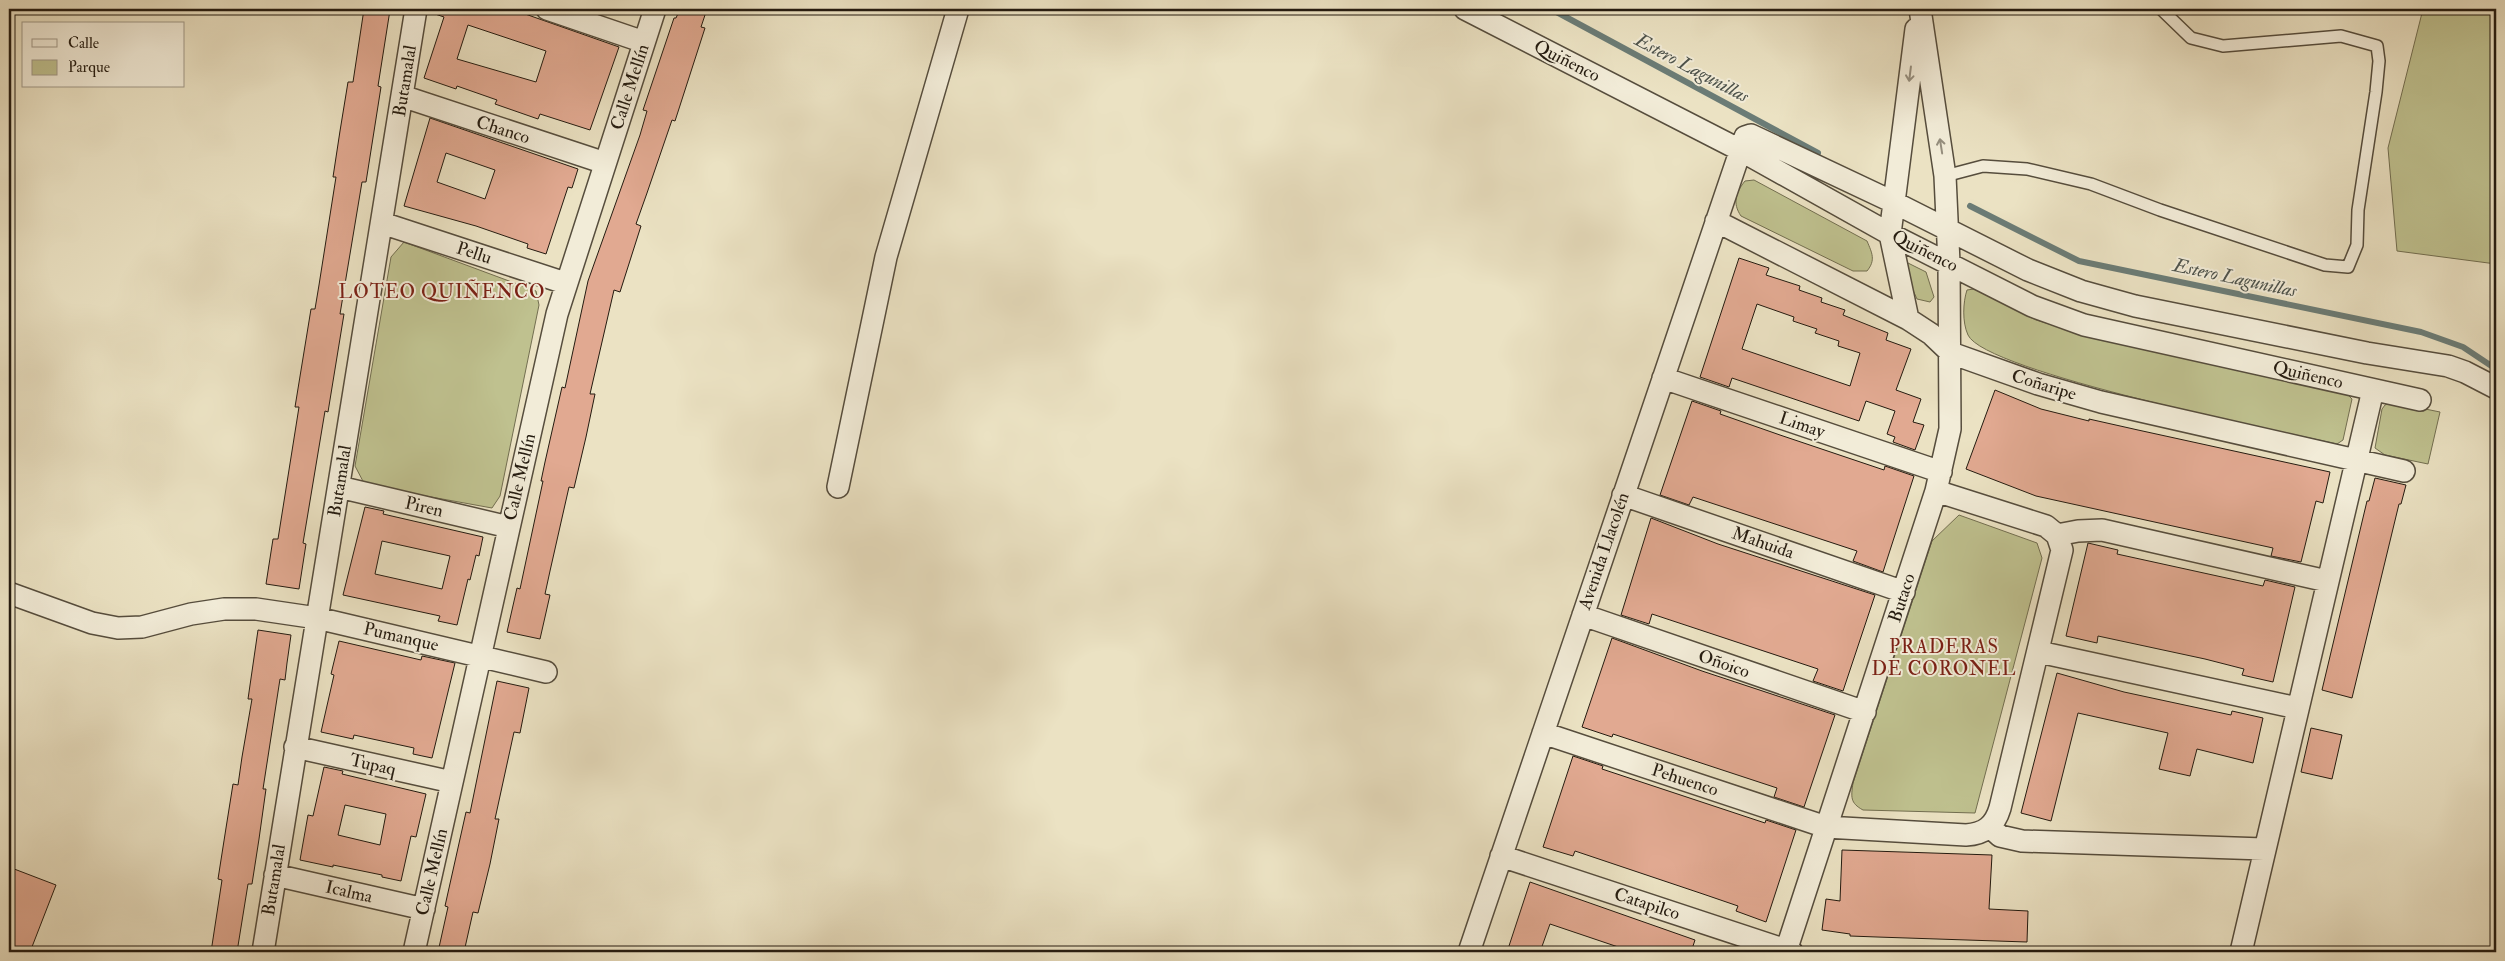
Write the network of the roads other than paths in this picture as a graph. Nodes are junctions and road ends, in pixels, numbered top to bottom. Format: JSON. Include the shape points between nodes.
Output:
{"nodes":[{"id":1,"x":416,"y":9,"type":"edge"},
{"id":2,"x":547,"y":9,"type":"edge"},
{"id":3,"x":655,"y":9,"type":"edge"},
{"id":4,"x":958,"y":9,"type":"edge"},
{"id":5,"x":1464,"y":9,"type":"edge"},
{"id":6,"x":1919,"y":9,"type":"edge"},
{"id":7,"x":2161,"y":9,"type":"edge"},
{"id":8,"x":644,"y":42,"type":"junction"},
{"id":9,"x":402,"y":96,"type":"junction"},
{"id":10,"x":1740,"y":150,"type":"junction"},
{"id":11,"x":605,"y":163,"type":"junction"},
{"id":12,"x":1945,"y":176,"type":"junction"},
{"id":13,"x":1893,"y":202,"type":"junction"},
{"id":14,"x":1716,"y":221,"type":"junction"},
{"id":15,"x":382,"y":223,"type":"junction"},
{"id":16,"x":1946,"y":229,"type":"junction"},
{"id":17,"x":1890,"y":234,"type":"junction"},
{"id":18,"x":1949,"y":263,"type":"junction"},
{"id":19,"x":565,"y":283,"type":"junction"},
{"id":20,"x":1908,"y":319,"type":"junction"},
{"id":21,"x":1951,"y":353,"type":"junction"},
{"id":22,"x":1663,"y":378,"type":"junction"},
{"id":23,"x":2496,"y":388,"type":"edge"},
{"id":24,"x":2373,"y":390,"type":"junction"},
{"id":25,"x":2420,"y":400,"type":"dead end"},
{"id":26,"x":2356,"y":460,"type":"junction"},
{"id":27,"x":2404,"y":471,"type":"dead end"},
{"id":28,"x":1938,"y":482,"type":"junction"},
{"id":29,"x":339,"y":487,"type":"junction"},
{"id":30,"x":838,"y":487,"type":"dead end"},
{"id":31,"x":1623,"y":495,"type":"junction"},
{"id":32,"x":509,"y":528,"type":"junction"},
{"id":33,"x":2057,"y":535,"type":"junction"},
{"id":34,"x":2327,"y":581,"type":"junction"},
{"id":35,"x":1904,"y":592,"type":"junction"},
{"id":36,"x":9,"y":593,"type":"edge"},
{"id":37,"x":1583,"y":615,"type":"junction"},
{"id":38,"x":317,"y":618,"type":"junction"},
{"id":39,"x":2039,"y":652,"type":"junction"},
{"id":40,"x":480,"y":656,"type":"junction"},
{"id":41,"x":546,"y":672,"type":"dead end"},
{"id":42,"x":2297,"y":708,"type":"junction"},
{"id":43,"x":1865,"y":712,"type":"junction"},
{"id":44,"x":1543,"y":733,"type":"junction"},
{"id":45,"x":295,"y":747,"type":"junction"},
{"id":46,"x":452,"y":782,"type":"junction"},
{"id":47,"x":1826,"y":827,"type":"junction"},
{"id":48,"x":1990,"y":827,"type":"junction"},
{"id":49,"x":2264,"y":849,"type":"junction"},
{"id":50,"x":1501,"y":856,"type":"junction"},
{"id":51,"x":275,"y":875,"type":"junction"},
{"id":52,"x":424,"y":909,"type":"junction"},
{"id":53,"x":263,"y":952,"type":"edge"},
{"id":54,"x":414,"y":952,"type":"edge"},
{"id":55,"x":1469,"y":952,"type":"edge"},
{"id":56,"x":1789,"y":952,"type":"edge"},
{"id":57,"x":2241,"y":952,"type":"edge"}],
"edges":[{"from":1,"to":9,"type":"street","name":"Butamalal"},
{"from":2,"to":8,"type":"street"},
{"from":3,"to":8,"type":"street","name":"Calle Mellín"},
{"from":4,"to":30,"type":"street","via":[[886,257]]},
{"from":5,"to":10,"type":"street","name":"Quiñenco"},
{"from":12,"to":6,"type":"street","name":"Butaco","one_way":true},
{"from":6,"to":13,"type":"street","one_way":true},
{"from":7,"to":12,"type":"lane","via":[[2191,38],[2222,46],[2341,36],[2377,46],[2376,92],[2358,210],[2356,245],[2348,267],[2325,265],[2091,184],[2027,170],[1983,166]]},
{"from":8,"to":11,"type":"street","name":"Calle Mellín"},
{"from":9,"to":11,"type":"street","name":"Chanco"},
{"from":9,"to":15,"type":"street","name":"Butamalal"},
{"from":10,"to":13,"type":"street","name":"Quiñenco","via":[[1745,137],[1751,135]]},
{"from":10,"to":14,"type":"street","name":"Avenida Llacolén"},
{"from":10,"to":17,"type":"street","name":"Quiñenco"},
{"from":11,"to":19,"type":"street","name":"Calle Mellín"},
{"from":12,"to":16,"type":"street","name":"Butaco"},
{"from":13,"to":16,"type":"street","name":"Quiñenco"},
{"from":13,"to":17,"type":"street"},
{"from":14,"to":20,"type":"street","name":"Coñaripe"},
{"from":14,"to":22,"type":"street","name":"Avenida Llacolén"},
{"from":15,"to":19,"type":"street","name":"Pellu"},
{"from":15,"to":29,"type":"street","name":"Butamalal"},
{"from":16,"to":18,"type":"street","name":"Butaco"},
{"from":16,"to":23,"type":"street","name":"Quiñenco","via":[[2028,270],[2081,291],[2134,306],[2366,353],[2448,366]]},
{"from":17,"to":18,"type":"street","name":"Quiñenco"},
{"from":17,"to":20,"type":"street"},
{"from":18,"to":21,"type":"street","name":"Butaco"},
{"from":18,"to":24,"type":"street","name":"Quiñenco","via":[[2032,306],[2084,325]]},
{"from":19,"to":32,"type":"street","name":"Calle Mellín"},
{"from":20,"to":21,"type":"street","name":"Coñaripe"},
{"from":21,"to":26,"type":"street","name":"Coñaripe","via":[[2030,382],[2093,400]]},
{"from":21,"to":28,"type":"street","name":"Butaco","via":[[1950,429]]},
{"from":22,"to":28,"type":"street","name":"Limay"},
{"from":22,"to":31,"type":"street","name":"Avenida Llacolén"},
{"from":24,"to":25,"type":"street","name":"Quiñenco"},
{"from":24,"to":26,"type":"street"},
{"from":26,"to":27,"type":"street","name":"Coñaripe"},
{"from":26,"to":34,"type":"street"},
{"from":28,"to":33,"type":"street","name":"Limay","via":[[2046,526]]},
{"from":28,"to":35,"type":"street","name":"Butaco"},
{"from":29,"to":32,"type":"street","name":"Piren"},
{"from":29,"to":38,"type":"street","name":"Butamalal"},
{"from":31,"to":35,"type":"street","name":"Mahuida"},
{"from":31,"to":37,"type":"street","name":"Avenida Llacolén"},
{"from":32,"to":40,"type":"street","name":"Calle Mellín"},
{"from":33,"to":34,"type":"street","via":[[2102,530]]},
{"from":33,"to":39,"type":"street","via":[[2061,542],[2061,559]]},
{"from":34,"to":42,"type":"street"},
{"from":35,"to":43,"type":"street","name":"Butaco"},
{"from":36,"to":38,"type":"street","name":"Pumanque","via":[[92,623],[118,628],[142,627],[208,610],[256,609]]},
{"from":37,"to":43,"type":"street","name":"Oñoico"},
{"from":37,"to":44,"type":"street","name":"Avenida Llacolén"},
{"from":38,"to":40,"type":"street","name":"Pumanque"},
{"from":38,"to":45,"type":"street","name":"Butamalal"},
{"from":39,"to":42,"type":"street"},
{"from":39,"to":48,"type":"street","via":[[2000,808]]},
{"from":40,"to":41,"type":"street","name":"Pumanque"},
{"from":40,"to":46,"type":"street","name":"Calle Mellín"},
{"from":42,"to":49,"type":"street"},
{"from":43,"to":47,"type":"street","name":"Butaco"},
{"from":44,"to":47,"type":"street","name":"Pehuenco"},
{"from":44,"to":50,"type":"street","name":"Avenida Llacolén"},
{"from":45,"to":46,"type":"street","name":"Tupaq"},
{"from":45,"to":51,"type":"street","name":"Butamalal"},
{"from":46,"to":52,"type":"street","name":"Calle Mellín"},
{"from":47,"to":48,"type":"street","name":"Pehuenco","via":[[1966,835]]},
{"from":47,"to":56,"type":"street","name":"Butaco"},
{"from":48,"to":49,"type":"street","via":[[2000,836],[2022,841]]},
{"from":49,"to":57,"type":"street"},
{"from":50,"to":55,"type":"street","name":"Avenida Llacolén"},
{"from":50,"to":56,"type":"street","name":"Catapilco"},
{"from":51,"to":52,"type":"street","name":"Icalma"},
{"from":51,"to":53,"type":"street","name":"Butamalal"},
{"from":52,"to":54,"type":"street","name":"Calle Mellín"}]}
